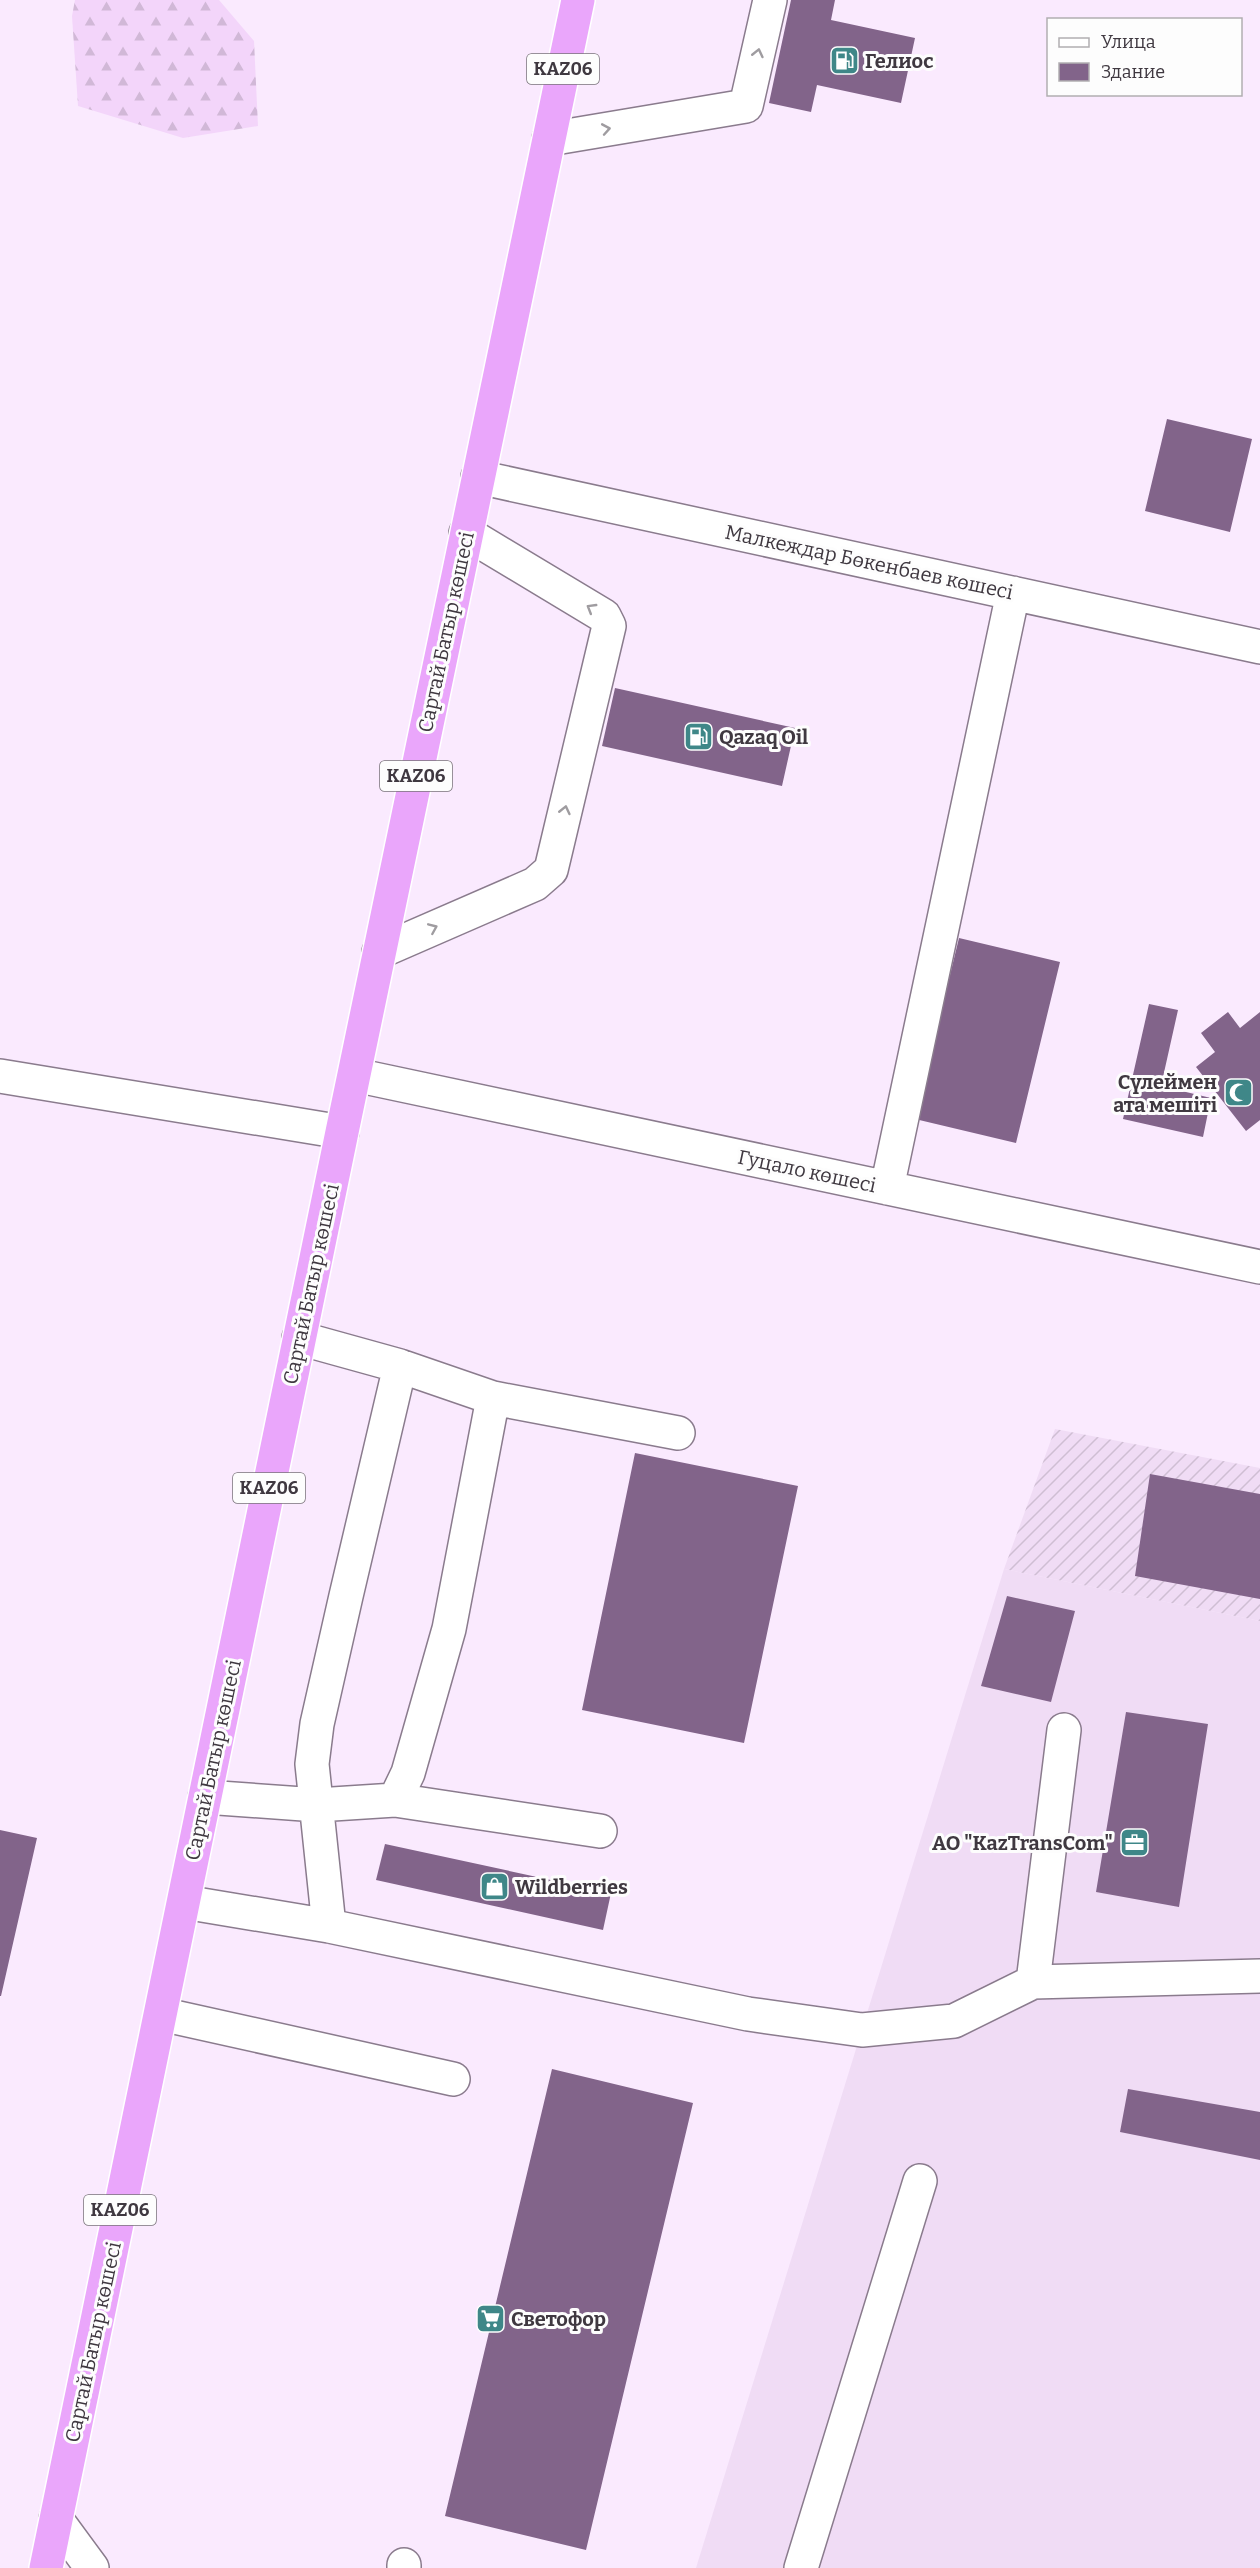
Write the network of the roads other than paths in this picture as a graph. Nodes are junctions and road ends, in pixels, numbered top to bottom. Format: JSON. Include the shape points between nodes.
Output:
{"nodes":[{"id":1,"x":578,"y":0,"type":"edge"},
{"id":2,"x":770,"y":0,"type":"edge"},
{"id":3,"x":549,"y":139,"type":"junction"},
{"id":4,"x":478,"y":477,"type":"junction"},
{"id":5,"x":466,"y":533,"type":"junction"},
{"id":6,"x":1013,"y":593,"type":"junction"},
{"id":7,"x":1260,"y":647,"type":"edge"},
{"id":8,"x":379,"y":952,"type":"junction"},
{"id":9,"x":355,"y":1075,"type":"junction"},
{"id":10,"x":0,"y":1076,"type":"edge"},
{"id":11,"x":342,"y":1131,"type":"junction"},
{"id":12,"x":887,"y":1188,"type":"junction"},
{"id":13,"x":1260,"y":1267,"type":"edge"},
{"id":14,"x":299,"y":1338,"type":"junction"},
{"id":15,"x":400,"y":1366,"type":"junction"},
{"id":16,"x":493,"y":1398,"type":"junction"},
{"id":17,"x":678,"y":1433,"type":"dead end"},
{"id":18,"x":1064,"y":1730,"type":"dead end"},
{"id":19,"x":205,"y":1797,"type":"junction"},
{"id":20,"x":395,"y":1800,"type":"junction"},
{"id":21,"x":317,"y":1806,"type":"junction"},
{"id":22,"x":600,"y":1831,"type":"dead end"},
{"id":23,"x":184,"y":1902,"type":"junction"},
{"id":24,"x":329,"y":1926,"type":"junction"},
{"id":25,"x":1260,"y":1976,"type":"edge"},
{"id":26,"x":1034,"y":1982,"type":"junction"},
{"id":27,"x":160,"y":2014,"type":"junction"},
{"id":28,"x":453,"y":2079,"type":"dead end"},
{"id":29,"x":920,"y":2181,"type":"dead end"},
{"id":30,"x":56,"y":2519,"type":"junction"},
{"id":31,"x":46,"y":2568,"type":"edge"},
{"id":32,"x":92,"y":2568,"type":"edge"},
{"id":33,"x":801,"y":2568,"type":"edge"}],
"edges":[{"from":1,"to":3,"type":"highway","name":"Сартай Батыр көшесі","number":"KАZ06"},
{"from":3,"to":2,"type":"street","one_way":true,"via":[[746,106]]},
{"from":3,"to":4,"type":"highway","name":"Сартай Батыр көшесі","number":"KАZ06"},
{"from":4,"to":5,"type":"highway","name":"Сартай Батыр көшесі","number":"KАZ06"},
{"from":4,"to":6,"type":"street","name":"Малкеждар Бөкенбаев көшесі"},
{"from":5,"to":8,"type":"highway","name":"Сартай Батыр көшесі","number":"KАZ06"},
{"from":8,"to":5,"type":"street","one_way":true,"via":[[535,884],[551,870],[609,626],[604,616]]},
{"from":6,"to":7,"type":"street","name":"Малкеждар Бөкенбаев көшесі"},
{"from":6,"to":12,"type":"street"},
{"from":8,"to":9,"type":"highway","name":"Сартай Батыр көшесі","number":"KАZ06"},
{"from":9,"to":11,"type":"highway","name":"Сартай Батыр көшесі","number":"KАZ06"},
{"from":9,"to":12,"type":"street","name":"Гуцало көшесі"},
{"from":10,"to":11,"type":"street"},
{"from":11,"to":14,"type":"highway","name":"Сартай Батыр көшесі","number":"KАZ06"},
{"from":12,"to":13,"type":"street","name":"Гуцало көшесі"},
{"from":14,"to":15,"type":"street"},
{"from":14,"to":19,"type":"highway","name":"Сартай Батыр көшесі","number":"KАZ06"},
{"from":15,"to":16,"type":"street"},
{"from":15,"to":21,"type":"street","via":[[317,1724],[312,1764]]},
{"from":16,"to":17,"type":"street"},
{"from":16,"to":20,"type":"street","via":[[449,1629],[408,1773]]},
{"from":18,"to":26,"type":"street"},
{"from":19,"to":21,"type":"street"},
{"from":19,"to":23,"type":"highway","name":"Сартай Батыр көшесі","number":"KАZ06"},
{"from":20,"to":21,"type":"street"},
{"from":20,"to":22,"type":"street"},
{"from":21,"to":24,"type":"street"},
{"from":23,"to":24,"type":"street"},
{"from":23,"to":27,"type":"highway","name":"Сартай Батыр көшесі","number":"KАZ06"},
{"from":24,"to":26,"type":"street","via":[[748,2014],[862,2030],[954,2021]]},
{"from":25,"to":26,"type":"street"},
{"from":27,"to":28,"type":"street"},
{"from":27,"to":30,"type":"highway","name":"Сартай Батыр көшесі","number":"KАZ06"},
{"from":29,"to":33,"type":"street"},
{"from":30,"to":31,"type":"highway","name":"Сартай Батыр көшесі","number":"KАZ06"},
{"from":30,"to":32,"type":"street"}]}
